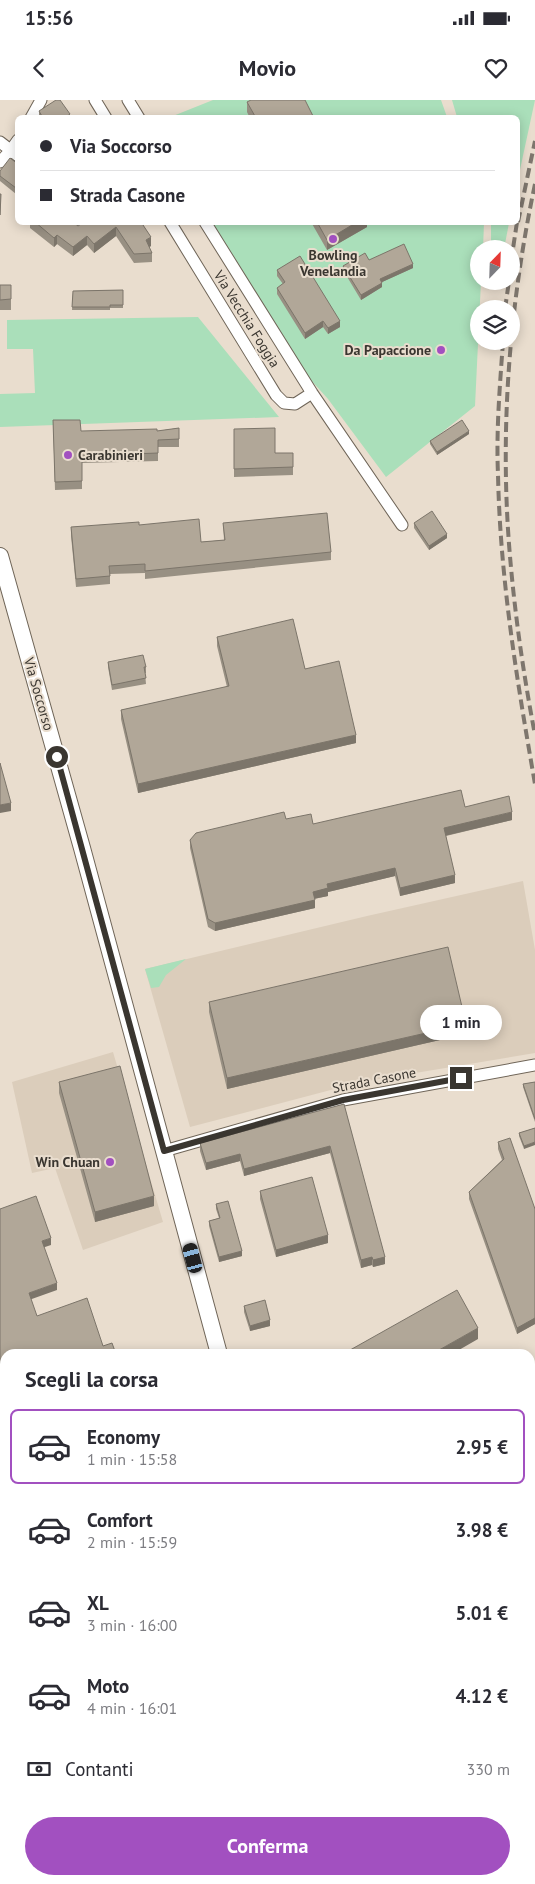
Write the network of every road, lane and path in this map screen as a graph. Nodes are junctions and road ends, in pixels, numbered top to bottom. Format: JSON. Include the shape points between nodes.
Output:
{"nodes":[{"id":1,"x":42,"y":100,"type":"edge"},
{"id":2,"x":95,"y":100,"type":"edge"},
{"id":3,"x":128,"y":100,"type":"edge"},
{"id":4,"x":33,"y":115,"type":"edge"},
{"id":5,"x":104,"y":115,"type":"edge"},
{"id":6,"x":137,"y":115,"type":"edge"},
{"id":7,"x":0,"y":142,"type":"edge"},
{"id":8,"x":14,"y":153,"type":"edge"},
{"id":9,"x":0,"y":162,"type":"edge"},
{"id":10,"x":172,"y":225,"type":"edge"},
{"id":11,"x":207,"y":225,"type":"edge"},
{"id":12,"x":312,"y":392,"type":"junction"},
{"id":13,"x":402,"y":525,"type":"dead end"},
{"id":14,"x":0,"y":556,"type":"edge"},
{"id":15,"x":535,"y":1065,"type":"edge"},
{"id":16,"x":164,"y":1151,"type":"junction"},
{"id":17,"x":217,"y":1349,"type":"edge"}],
"edges":[{"from":1,"to":4,"type":"street"},
{"from":2,"to":5,"type":"street"},
{"from":3,"to":6,"type":"street"},
{"from":7,"to":8,"type":"street"},
{"from":8,"to":9,"type":"street"},
{"from":10,"to":12,"type":"street","name":"Via Vecchia Foggia","via":[[276,395],[284,403],[295,404]]},
{"from":11,"to":12,"type":"street","name":"Via Vecchia Foggia"},
{"from":12,"to":13,"type":"street","name":"Via Vecchia Foggia"},
{"from":14,"to":16,"type":"main road","name":"Via Soccorso"},
{"from":15,"to":16,"type":"street","name":"Strada Casone","via":[[343,1100]]},
{"from":16,"to":17,"type":"main road","name":"Via Soccorso"}]}
